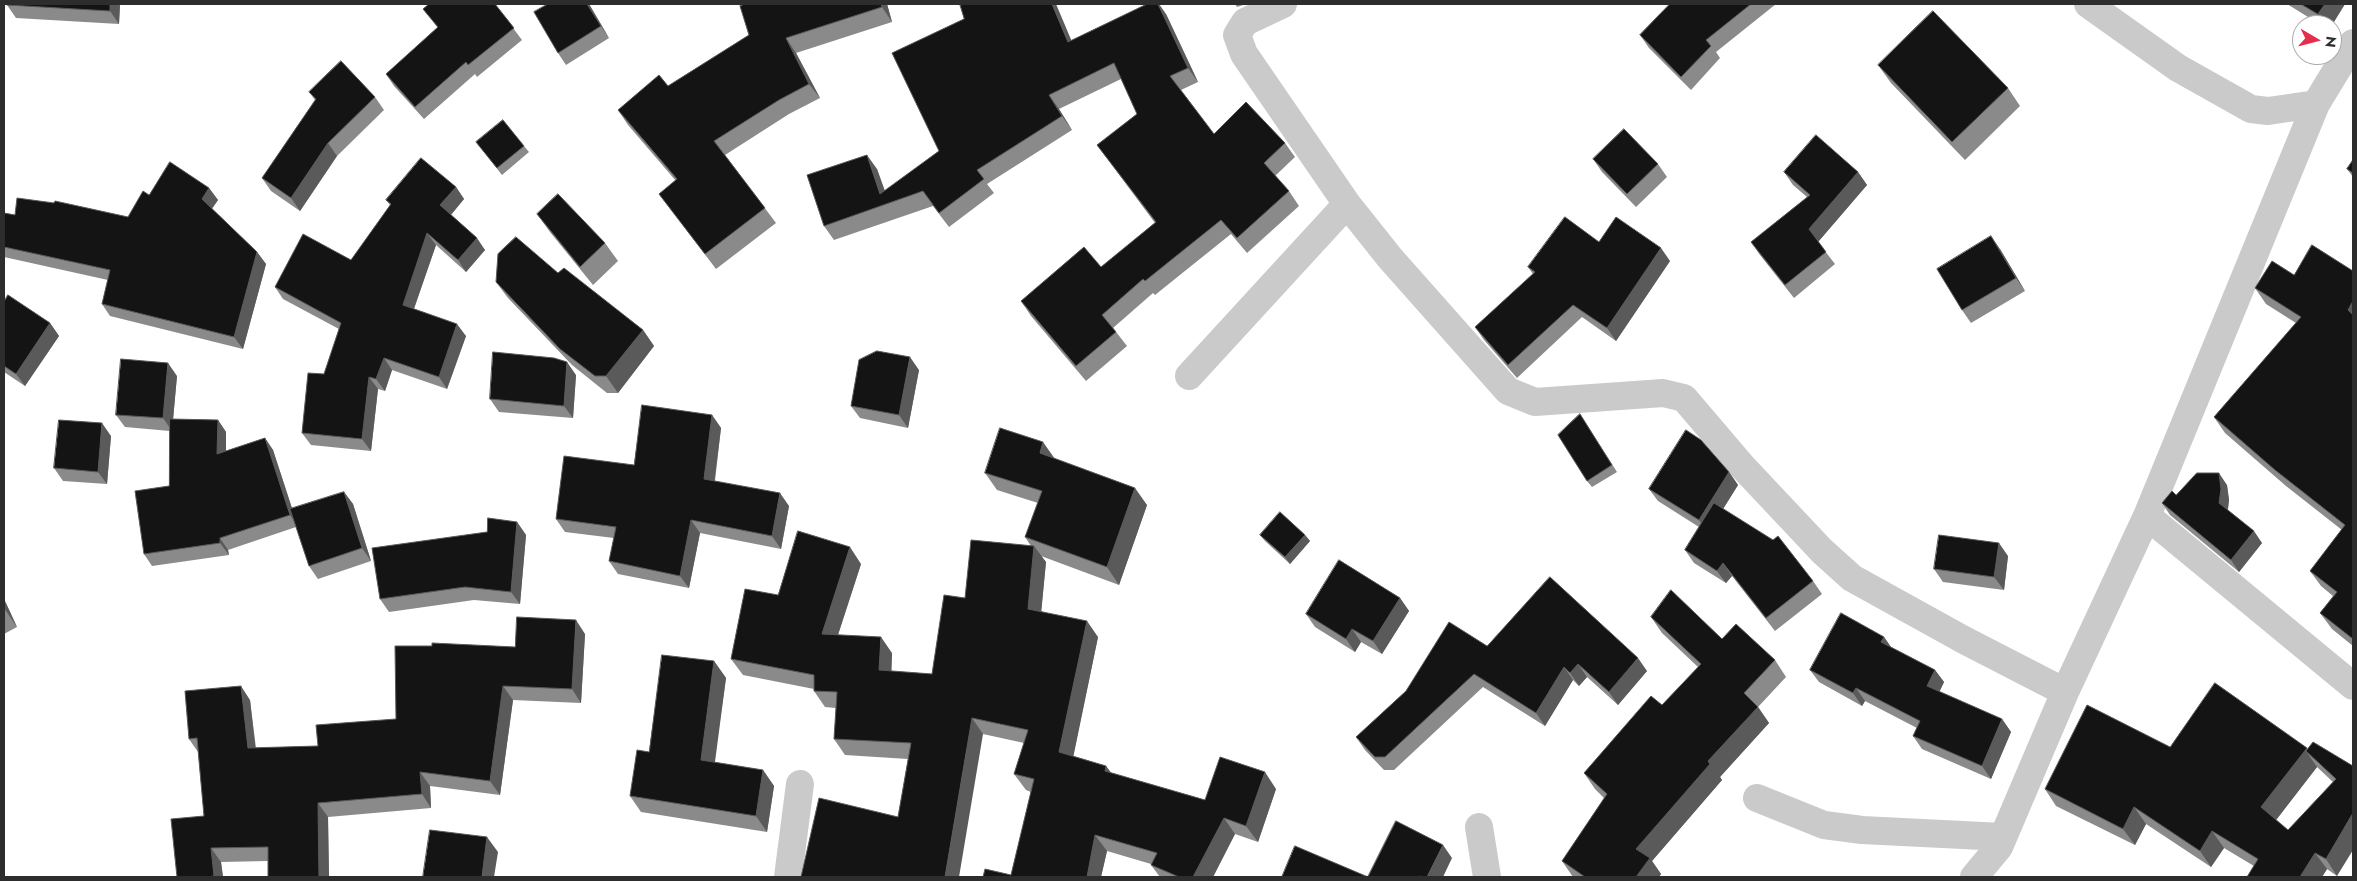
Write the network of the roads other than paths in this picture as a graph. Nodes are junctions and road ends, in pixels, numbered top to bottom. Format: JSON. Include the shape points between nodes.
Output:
{"nodes":[{"id":1,"x":1283,"y":4,"type":"edge"},
{"id":2,"x":2088,"y":4,"type":"edge"},
{"id":3,"x":2353,"y":44,"type":"edge"},
{"id":4,"x":2316,"y":104,"type":"junction"},
{"id":5,"x":1348,"y":204,"type":"junction"},
{"id":6,"x":1189,"y":376,"type":"dead end"},
{"id":7,"x":2147,"y":516,"type":"junction"},
{"id":8,"x":2353,"y":686,"type":"edge"},
{"id":9,"x":2065,"y":692,"type":"junction"},
{"id":10,"x":800,"y":784,"type":"dead end"},
{"id":11,"x":1757,"y":798,"type":"dead end"},
{"id":12,"x":1479,"y":827,"type":"dead end"},
{"id":13,"x":2003,"y":838,"type":"junction"},
{"id":14,"x":788,"y":877,"type":"edge"},
{"id":15,"x":1487,"y":877,"type":"edge"},
{"id":16,"x":1974,"y":877,"type":"edge"}],
"edges":[{"from":1,"to":5,"type":"street","via":[[1245,22],[1237,36],[1244,54]]},
{"from":2,"to":4,"type":"street","via":[[2178,68],[2251,109],[2268,112]]},
{"from":3,"to":4,"type":"street"},
{"from":4,"to":7,"type":"street"},
{"from":5,"to":6,"type":"street"},
{"from":5,"to":9,"type":"street","via":[[1390,258],[1508,391],[1535,402],[1663,393],[1684,398],[1742,466],[1852,578]]},
{"from":7,"to":8,"type":"street"},
{"from":7,"to":9,"type":"street"},
{"from":9,"to":13,"type":"street"},
{"from":10,"to":14,"type":"street"},
{"from":11,"to":13,"type":"street","via":[[1824,825]]},
{"from":12,"to":15,"type":"street"},
{"from":13,"to":16,"type":"street"}]}
